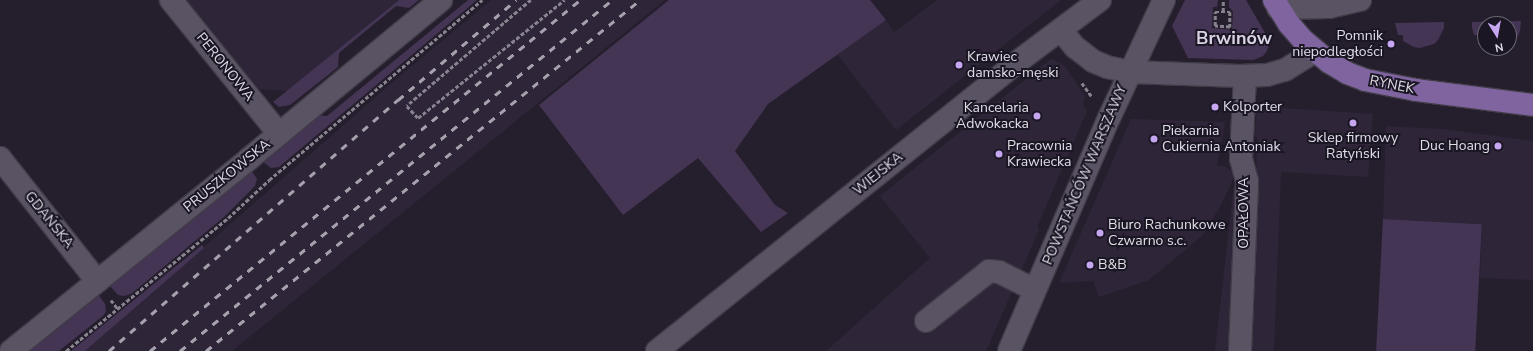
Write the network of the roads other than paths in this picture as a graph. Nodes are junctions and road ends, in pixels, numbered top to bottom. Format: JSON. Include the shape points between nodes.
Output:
{"nodes":[{"id":1,"x":171,"y":0,"type":"edge"},
{"id":2,"x":441,"y":0,"type":"edge"},
{"id":3,"x":1100,"y":0,"type":"edge"},
{"id":4,"x":1164,"y":0,"type":"edge"},
{"id":5,"x":1360,"y":0,"type":"edge"},
{"id":6,"x":1276,"y":4,"type":"edge"},
{"id":7,"x":1062,"y":30,"type":"junction"},
{"id":8,"x":1315,"y":51,"type":"junction"},
{"id":9,"x":1130,"y":72,"type":"junction"},
{"id":10,"x":1246,"y":76,"type":"junction"},
{"id":11,"x":1533,"y":105,"type":"edge"},
{"id":12,"x":279,"y":134,"type":"junction"},
{"id":13,"x":0,"y":158,"type":"edge"},
{"id":14,"x":97,"y":281,"type":"junction"},
{"id":15,"x":1035,"y":290,"type":"junction"},
{"id":16,"x":926,"y":321,"type":"dead end"},
{"id":17,"x":11,"y":351,"type":"edge"},
{"id":18,"x":657,"y":351,"type":"edge"},
{"id":19,"x":1009,"y":351,"type":"edge"},
{"id":20,"x":1240,"y":351,"type":"edge"}],
"edges":[{"from":1,"to":12,"type":"street","name":"PERONOWA"},
{"from":2,"to":12,"type":"street","name":"PRUSZKOWSKA"},
{"from":3,"to":7,"type":"street","name":"WIEJSKA"},
{"from":4,"to":9,"type":"street","name":"POWSTAŃCÓW WARSZAWY"},
{"from":5,"to":6,"type":"street","name":"RYNEK","via":[[1329,7]]},
{"from":6,"to":8,"type":"main road","name":"RYNEK","via":[[1295,32]]},
{"from":7,"to":9,"type":"street","via":[[1075,47],[1093,61],[1107,68]]},
{"from":7,"to":18,"type":"street","name":"WIEJSKA","via":[[1014,65]]},
{"from":8,"to":10,"type":"street","via":[[1281,71]]},
{"from":8,"to":11,"type":"main road","name":"RYNEK","via":[[1347,73],[1376,83]]},
{"from":9,"to":10,"type":"street"},
{"from":9,"to":15,"type":"street","name":"POWSTAŃCÓW WARSZAWY"},
{"from":10,"to":20,"type":"street","name":"OPAŁOWA","via":[[1241,158],[1246,181]]},
{"from":12,"to":14,"type":"street","name":"PRUSZKOWSKA"},
{"from":13,"to":14,"type":"street","name":"GDAŃSKA"},
{"from":14,"to":17,"type":"street","name":"PRUSZKOWSKA"},
{"from":15,"to":16,"type":"street","via":[[999,272],[989,271]]},
{"from":15,"to":19,"type":"street","name":"POWSTAŃCÓW WARSZAWY"}]}
